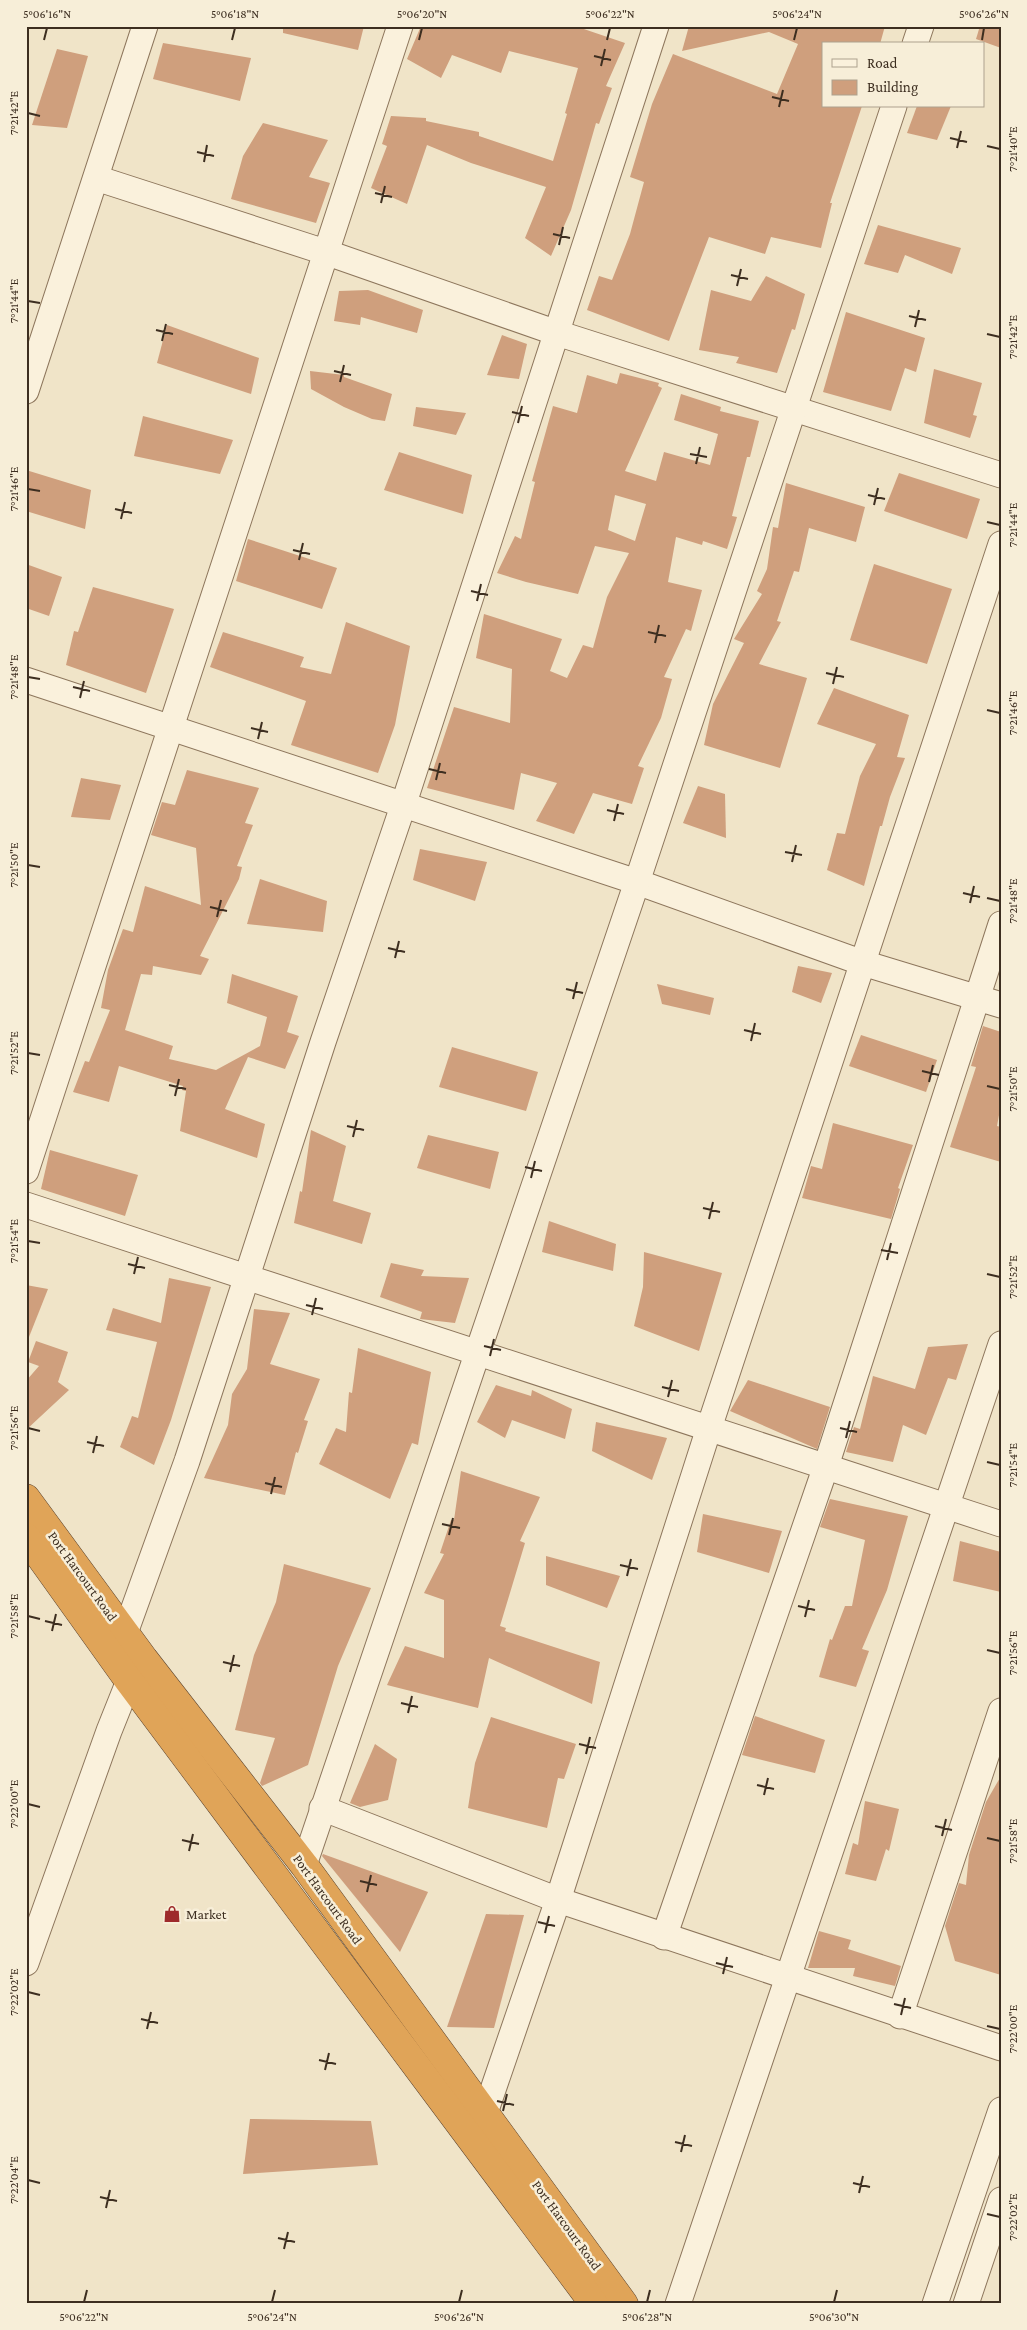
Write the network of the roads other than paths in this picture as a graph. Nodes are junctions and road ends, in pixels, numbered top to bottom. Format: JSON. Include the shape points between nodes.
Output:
{"nodes":[{"id":1,"x":145,"y":26,"type":"edge"},
{"id":2,"x":400,"y":26,"type":"edge"},
{"id":3,"x":656,"y":26,"type":"edge"},
{"id":4,"x":921,"y":26,"type":"edge"},
{"id":5,"x":916,"y":42,"type":"edge"},
{"id":6,"x":893,"y":108,"type":"edge"},
{"id":7,"x":96,"y":178,"type":"junction"},
{"id":8,"x":328,"y":252,"type":"junction"},
{"id":9,"x":558,"y":333,"type":"junction"},
{"id":10,"x":26,"y":390,"type":"edge"},
{"id":11,"x":794,"y":408,"type":"junction"},
{"id":12,"x":1001,"y":475,"type":"edge"},
{"id":13,"x":1001,"y":544,"type":"edge"},
{"id":14,"x":26,"y":680,"type":"edge"},
{"id":15,"x":170,"y":729,"type":"junction"},
{"id":16,"x":403,"y":806,"type":"junction"},
{"id":17,"x":637,"y":882,"type":"junction"},
{"id":18,"x":1001,"y":924,"type":"edge"},
{"id":19,"x":863,"y":963,"type":"junction"},
{"id":20,"x":976,"y":997,"type":"junction"},
{"id":21,"x":1001,"y":1005,"type":"edge"},
{"id":22,"x":26,"y":1171,"type":"edge"},
{"id":23,"x":26,"y":1205,"type":"edge"},
{"id":24,"x":246,"y":1278,"type":"junction"},
{"id":25,"x":1001,"y":1344,"type":"edge"},
{"id":26,"x":479,"y":1354,"type":"junction"},
{"id":27,"x":709,"y":1428,"type":"junction"},
{"id":28,"x":826,"y":1466,"type":"junction"},
{"id":29,"x":26,"y":1498,"type":"edge"},
{"id":30,"x":948,"y":1506,"type":"junction"},
{"id":31,"x":1001,"y":1524,"type":"edge"},
{"id":32,"x":26,"y":1537,"type":"edge"},
{"id":33,"x":124,"y":1633,"type":"junction"},
{"id":34,"x":144,"y":1659,"type":"junction"},
{"id":35,"x":129,"y":1681,"type":"junction"},
{"id":36,"x":1001,"y":1711,"type":"edge"},
{"id":37,"x":322,"y":1808,"type":"junction"},
{"id":38,"x":304,"y":1864,"type":"junction"},
{"id":39,"x":558,"y":1900,"type":"junction"},
{"id":40,"x":664,"y":1937,"type":"junction"},
{"id":41,"x":26,"y":1963,"type":"edge"},
{"id":42,"x":789,"y":1977,"type":"junction"},
{"id":43,"x":900,"y":2016,"type":"junction"},
{"id":44,"x":1001,"y":2048,"type":"edge"},
{"id":45,"x":1001,"y":2110,"type":"edge"},
{"id":46,"x":485,"y":2113,"type":"junction"},
{"id":47,"x":1001,"y":2200,"type":"edge"},
{"id":48,"x":594,"y":2304,"type":"edge"},
{"id":49,"x":624,"y":2304,"type":"edge"},
{"id":50,"x":678,"y":2304,"type":"edge"},
{"id":51,"x":935,"y":2304,"type":"edge"},
{"id":52,"x":966,"y":2304,"type":"edge"}],
"edges":[{"from":1,"to":7,"type":"street"},
{"from":2,"to":8,"type":"street"},
{"from":3,"to":9,"type":"street"},
{"from":4,"to":5,"type":"street"},
{"from":6,"to":11,"type":"street"},
{"from":7,"to":8,"type":"street"},
{"from":7,"to":10,"type":"street"},
{"from":8,"to":9,"type":"street"},
{"from":8,"to":15,"type":"street"},
{"from":9,"to":11,"type":"street"},
{"from":9,"to":16,"type":"street"},
{"from":11,"to":12,"type":"street"},
{"from":11,"to":17,"type":"street"},
{"from":13,"to":19,"type":"street"},
{"from":14,"to":15,"type":"street"},
{"from":15,"to":16,"type":"street"},
{"from":15,"to":22,"type":"street"},
{"from":16,"to":17,"type":"street"},
{"from":16,"to":24,"type":"street"},
{"from":17,"to":19,"type":"street"},
{"from":17,"to":26,"type":"street"},
{"from":18,"to":20,"type":"street"},
{"from":19,"to":20,"type":"street"},
{"from":19,"to":27,"type":"street"},
{"from":20,"to":21,"type":"street"},
{"from":20,"to":28,"type":"street"},
{"from":23,"to":24,"type":"street"},
{"from":24,"to":26,"type":"street"},
{"from":24,"to":33,"type":"street","via":[[187,1462]]},
{"from":25,"to":30,"type":"street"},
{"from":26,"to":27,"type":"street"},
{"from":26,"to":37,"type":"street"},
{"from":27,"to":28,"type":"street"},
{"from":27,"to":39,"type":"street"},
{"from":28,"to":30,"type":"street"},
{"from":28,"to":40,"type":"street"},
{"from":29,"to":33,"type":"highway","name":"Port Harcourt Road"},
{"from":30,"to":31,"type":"street"},
{"from":30,"to":42,"type":"street"},
{"from":32,"to":35,"type":"highway","name":"Port Harcourt Road"},
{"from":33,"to":34,"type":"highway","name":"Port Harcourt Road"},
{"from":34,"to":35,"type":"street"},
{"from":34,"to":38,"type":"highway","name":"Port Harcourt Road"},
{"from":35,"to":41,"type":"street"},
{"from":35,"to":48,"type":"highway","name":"Port Harcourt Road"},
{"from":36,"to":43,"type":"street"},
{"from":37,"to":38,"type":"street"},
{"from":37,"to":39,"type":"street"},
{"from":38,"to":46,"type":"highway","name":"Port Harcourt Road"},
{"from":39,"to":40,"type":"street"},
{"from":39,"to":46,"type":"street"},
{"from":40,"to":42,"type":"street"},
{"from":42,"to":43,"type":"street"},
{"from":42,"to":50,"type":"street"},
{"from":43,"to":44,"type":"street"},
{"from":45,"to":51,"type":"street"},
{"from":46,"to":49,"type":"highway","name":"Port Harcourt Road"},
{"from":47,"to":52,"type":"street"}]}
